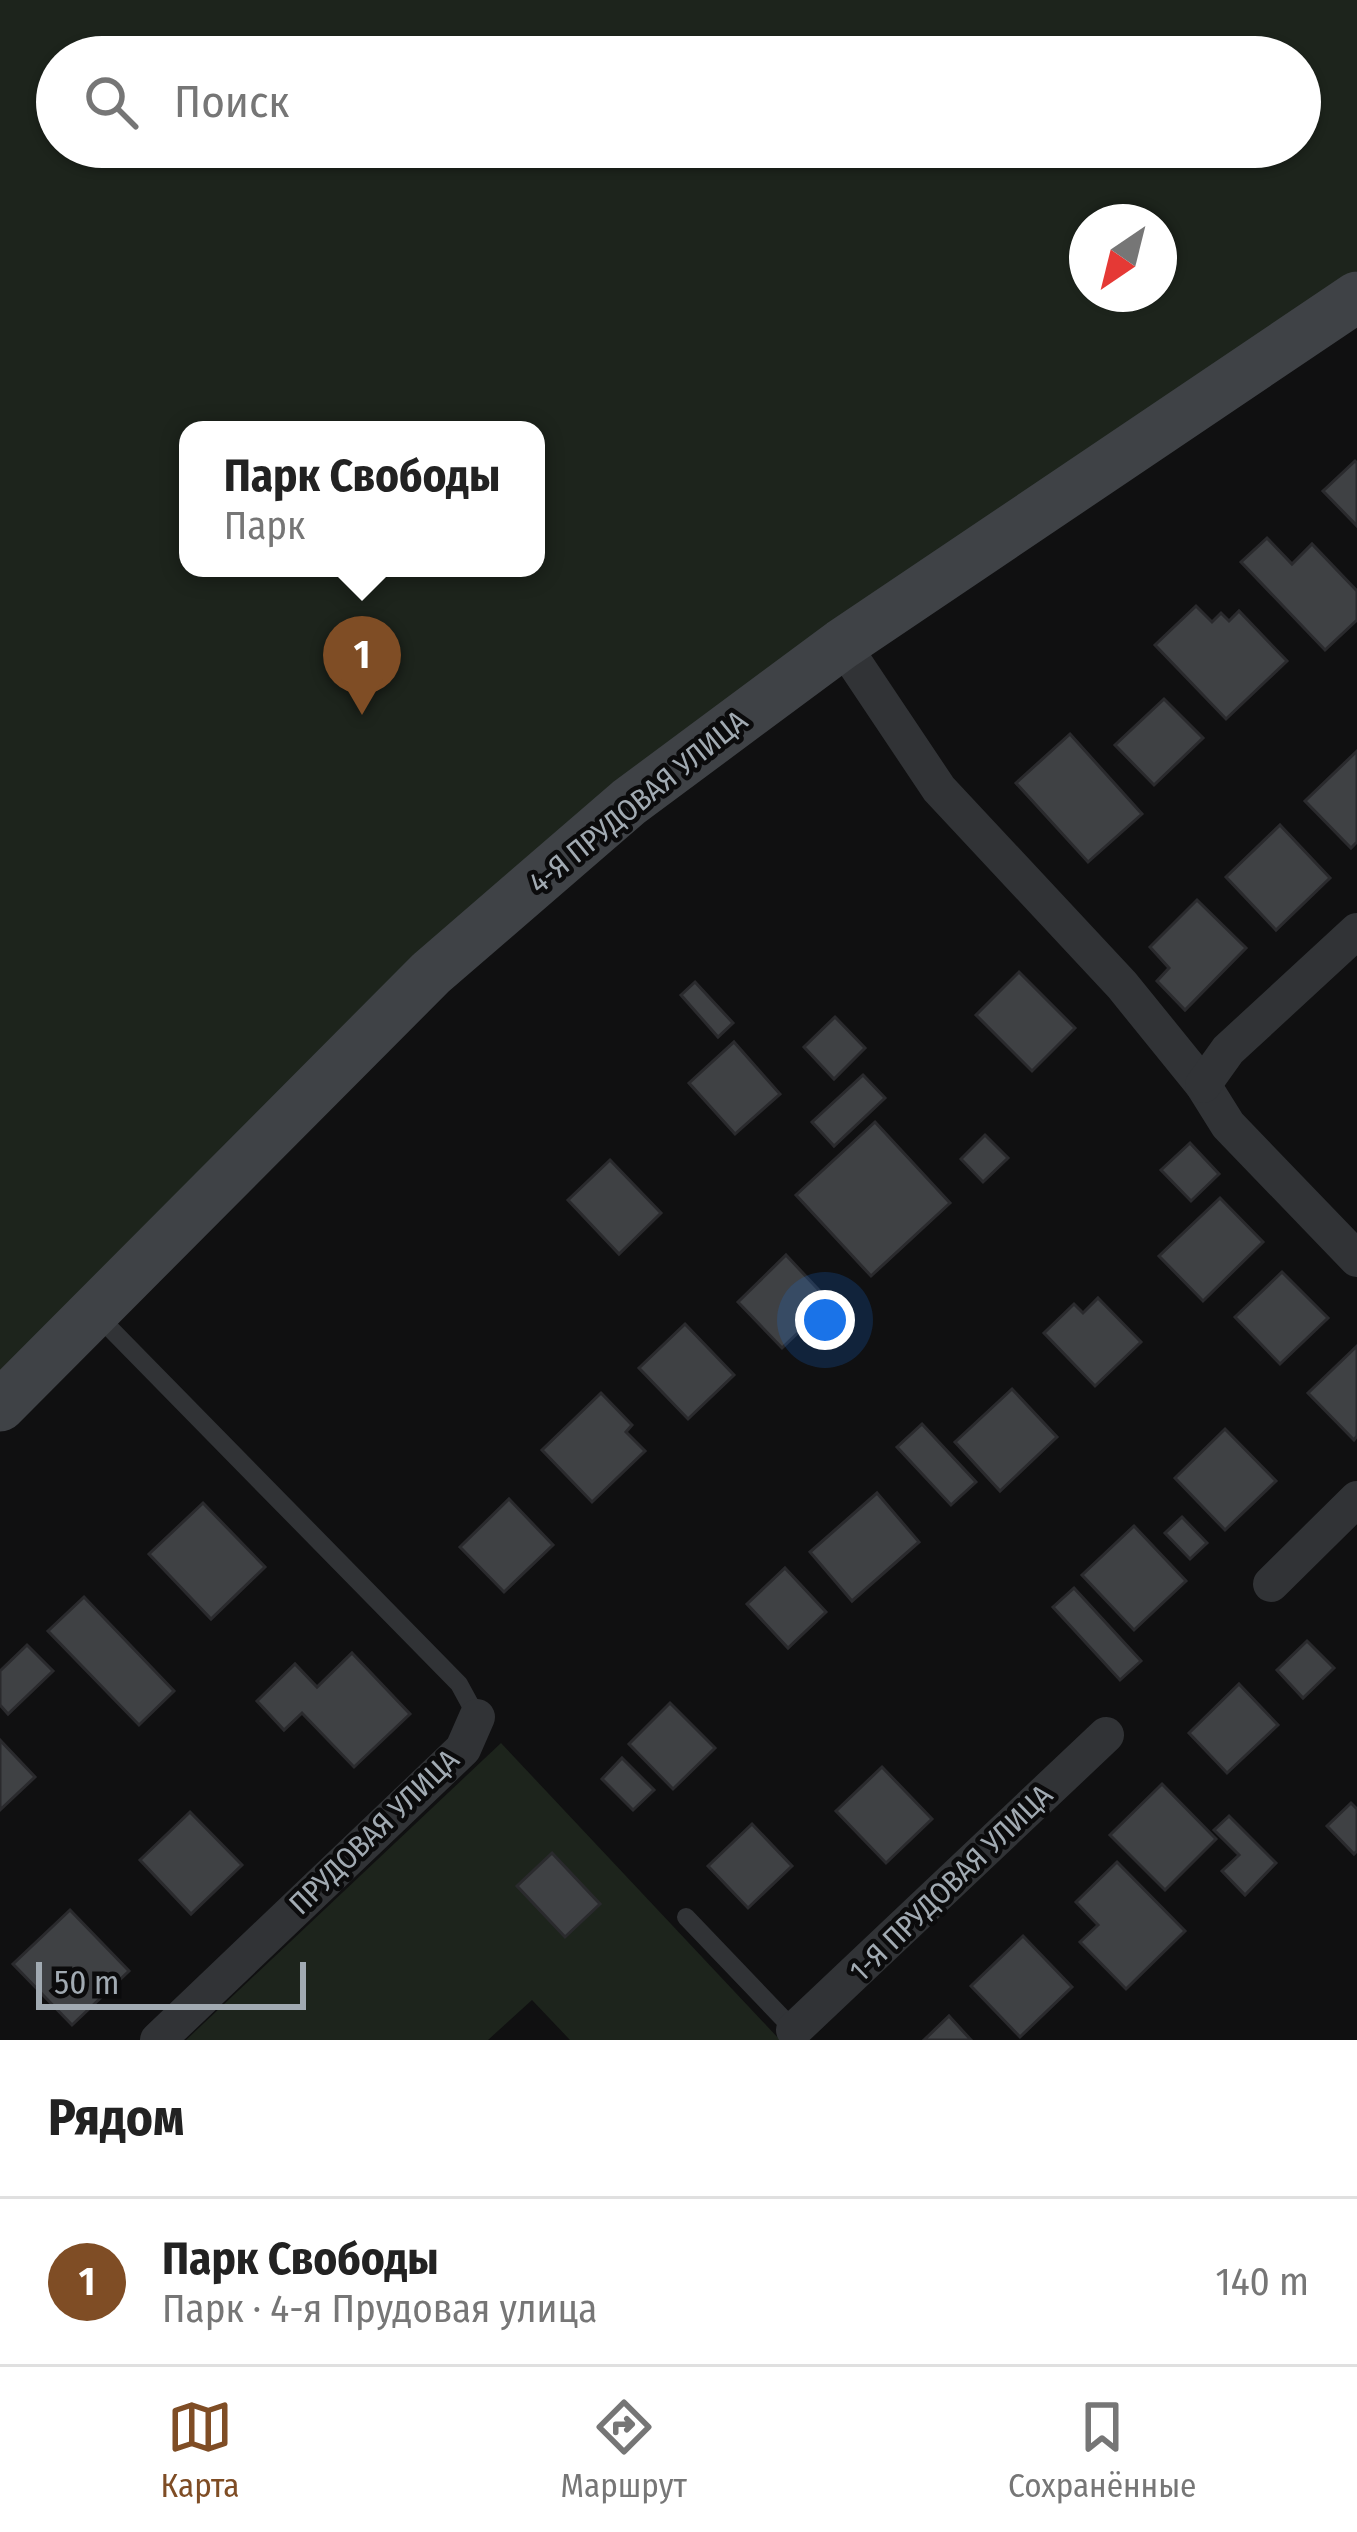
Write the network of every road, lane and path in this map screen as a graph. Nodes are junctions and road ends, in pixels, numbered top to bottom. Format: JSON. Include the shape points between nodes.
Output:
{"nodes":[{"id":1,"x":1357,"y":296,"type":"edge"},
{"id":2,"x":842,"y":644,"type":"junction"},
{"id":3,"x":1357,"y":932,"type":"edge"},
{"id":4,"x":1203,"y":1085,"type":"junction"},
{"id":5,"x":1357,"y":1259,"type":"edge"},
{"id":6,"x":95,"y":1312,"type":"junction"},
{"id":7,"x":0,"y":1406,"type":"edge"},
{"id":8,"x":1357,"y":1499,"type":"edge"},
{"id":9,"x":1271,"y":1584,"type":"dead end"},
{"id":10,"x":477,"y":1718,"type":"joint"},
{"id":11,"x":1106,"y":1736,"type":"dead end"},
{"id":12,"x":686,"y":1917,"type":"dead end"},
{"id":13,"x":799,"y":2035,"type":"edge"},
{"id":14,"x":158,"y":2040,"type":"edge"}],
"edges":[{"from":1,"to":2,"type":"main road","name":"4-Я ПРУДОВАЯ УЛИЦА"},
{"from":2,"to":4,"type":"street","via":[[939,790],[1122,985]]},
{"from":2,"to":6,"type":"main road","name":"4-Я ПРУДОВАЯ УЛИЦА","via":[[629,802],[431,973]]},
{"from":3,"to":4,"type":"street","via":[[1228,1050]]},
{"from":4,"to":5,"type":"street","via":[[1228,1125]]},
{"from":6,"to":7,"type":"main road","name":"4-Я ПРУДОВАЯ УЛИЦА"},
{"from":6,"to":10,"type":"lane","via":[[459,1684]]},
{"from":8,"to":9,"type":"street"},
{"from":10,"to":14,"type":"street","name":"ПРУДОВАЯ УЛИЦА","via":[[463,1749]]},
{"from":11,"to":13,"type":"street","name":"1-Я ПРУДОВАЯ УЛИЦА"},
{"from":12,"to":13,"type":"lane"}]}
